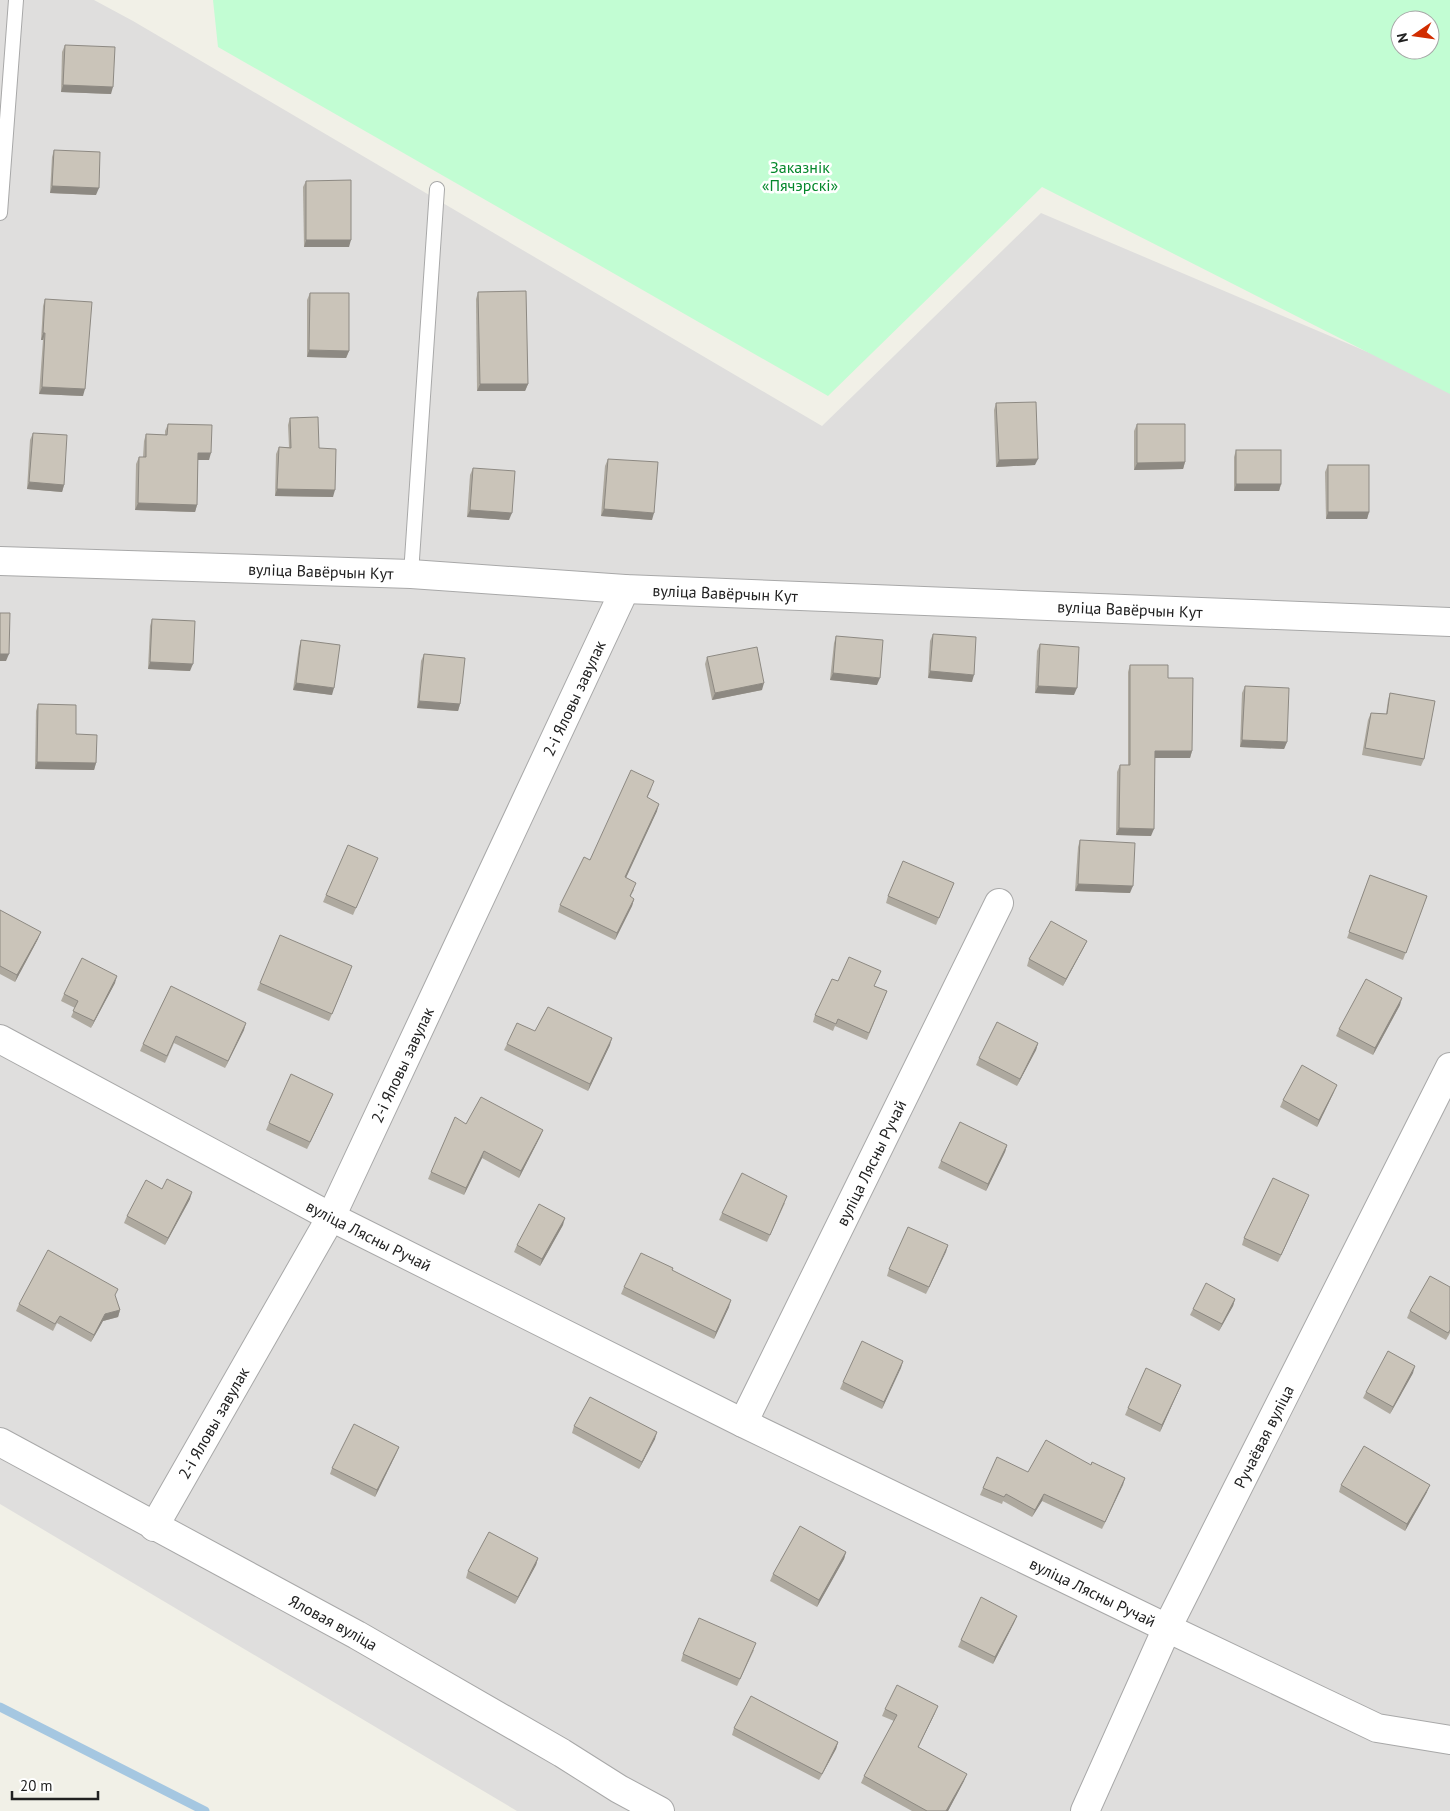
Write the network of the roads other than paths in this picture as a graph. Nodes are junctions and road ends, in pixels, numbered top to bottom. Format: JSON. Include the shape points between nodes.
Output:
{"nodes":[{"id":1,"x":16,"y":0,"type":"edge"},
{"id":2,"x":437,"y":189,"type":"dead end"},
{"id":3,"x":0,"y":213,"type":"edge"},
{"id":4,"x":0,"y":561,"type":"edge"},
{"id":5,"x":410,"y":574,"type":"junction"},
{"id":6,"x":625,"y":589,"type":"junction"},
{"id":7,"x":1450,"y":622,"type":"edge"},
{"id":8,"x":999,"y":903,"type":"dead end"},
{"id":9,"x":0,"y":1039,"type":"edge"},
{"id":10,"x":1450,"y":1067,"type":"edge"},
{"id":11,"x":331,"y":1217,"type":"junction"},
{"id":12,"x":743,"y":1422,"type":"junction"},
{"id":13,"x":0,"y":1442,"type":"edge"},
{"id":14,"x":154,"y":1527,"type":"junction"},
{"id":15,"x":1167,"y":1628,"type":"junction"},
{"id":16,"x":1450,"y":1740,"type":"edge"},
{"id":17,"x":660,"y":1811,"type":"edge"},
{"id":18,"x":1085,"y":1811,"type":"edge"}],
"edges":[{"from":1,"to":3,"type":"lane"},
{"from":2,"to":5,"type":"lane"},
{"from":4,"to":5,"type":"street","name":"вуліца Вавёрчын Кут"},
{"from":5,"to":6,"type":"street","name":"вуліца Вавёрчын Кут"},
{"from":6,"to":7,"type":"street","name":"вуліца Вавёрчын Кут"},
{"from":6,"to":11,"type":"street","name":"2-і Яловы завулак"},
{"from":8,"to":12,"type":"street","name":"вуліца Лясны Ручай"},
{"from":9,"to":11,"type":"street","name":"вуліца Лясны Ручай"},
{"from":10,"to":15,"type":"street","name":"Ручаёвая вуліца"},
{"from":11,"to":12,"type":"street","name":"вуліца Лясны Ручай"},
{"from":11,"to":14,"type":"street","name":"2-і Яловы завулак"},
{"from":12,"to":15,"type":"street","name":"вуліца Лясны Ручай"},
{"from":13,"to":14,"type":"street","name":"Яловая вуліца"},
{"from":14,"to":17,"type":"street","name":"Яловая вуліца","via":[[357,1635]]},
{"from":15,"to":16,"type":"street","name":"вуліца Лясны Ручай","via":[[1377,1728]]},
{"from":15,"to":18,"type":"street","name":"Ручаёвая вуліца"}]}
